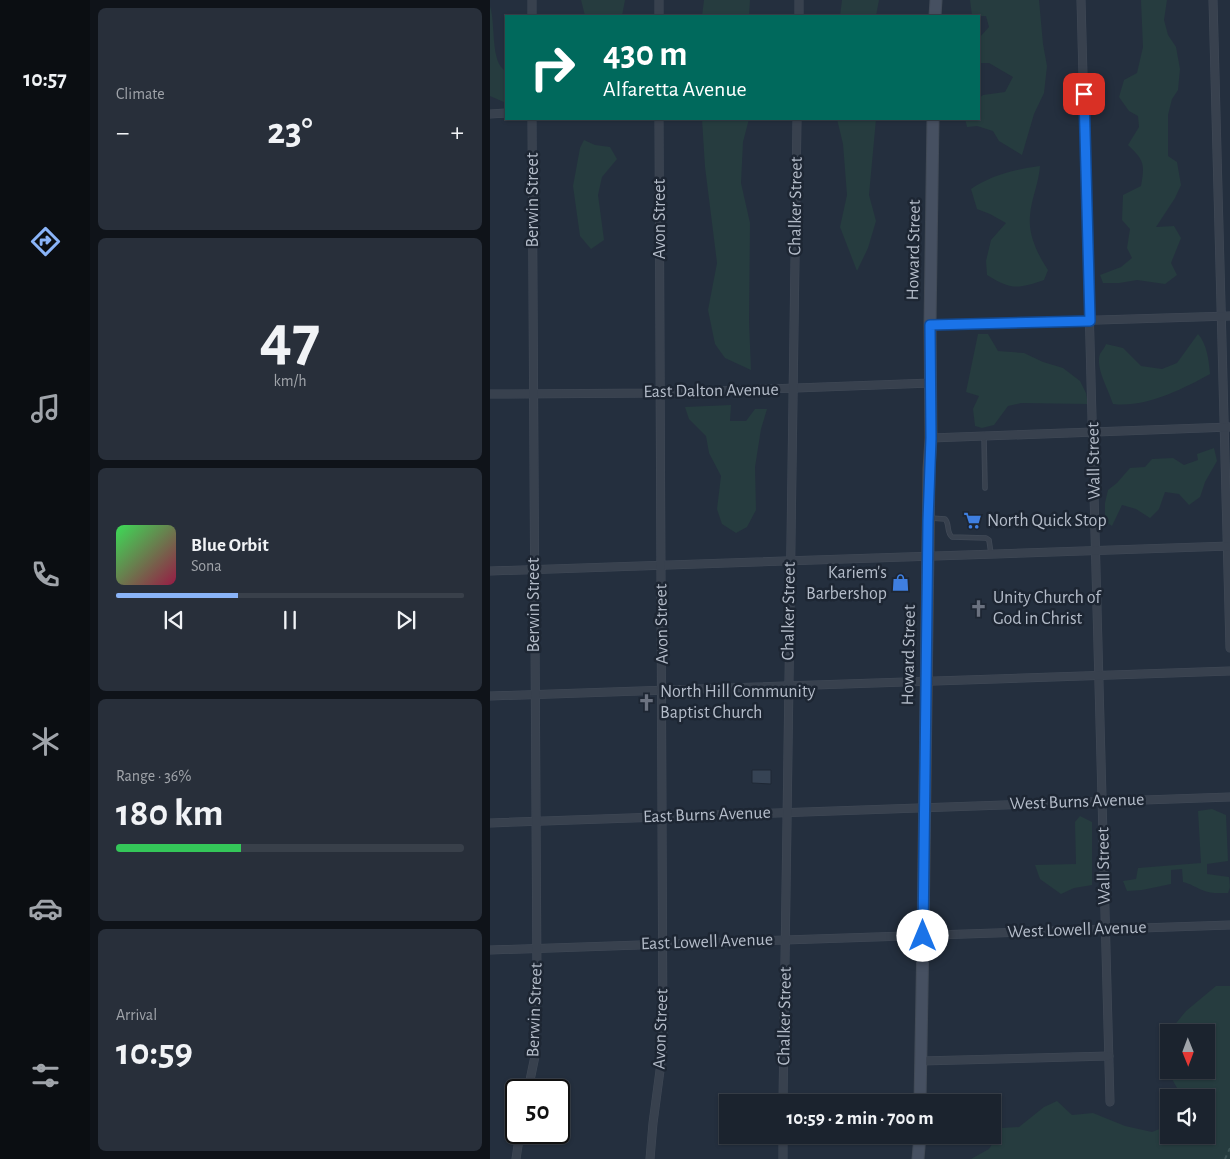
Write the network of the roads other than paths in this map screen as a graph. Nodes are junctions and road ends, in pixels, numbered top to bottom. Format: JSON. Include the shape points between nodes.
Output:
{"nodes":[{"id":1,"x":532,"y":0,"type":"edge"},
{"id":2,"x":659,"y":0,"type":"edge"},
{"id":3,"x":799,"y":0,"type":"edge"},
{"id":4,"x":936,"y":0,"type":"edge"},
{"id":5,"x":1081,"y":0,"type":"edge"},
{"id":6,"x":1213,"y":0,"type":"edge"},
{"id":7,"x":532,"y":15,"type":"edge"},
{"id":8,"x":659,"y":15,"type":"edge"},
{"id":9,"x":799,"y":15,"type":"edge"},
{"id":10,"x":935,"y":15,"type":"edge"},
{"id":11,"x":490,"y":114,"type":"edge"},
{"id":12,"x":505,"y":114,"type":"edge"},
{"id":13,"x":532,"y":120,"type":"edge"},
{"id":14,"x":659,"y":120,"type":"edge"},
{"id":15,"x":797,"y":120,"type":"edge"},
{"id":16,"x":933,"y":120,"type":"edge"},
{"id":17,"x":1221,"y":316,"type":"junction"},
{"id":18,"x":1230,"y":316,"type":"edge"},
{"id":19,"x":1090,"y":321,"type":"junction"},
{"id":20,"x":930,"y":325,"type":"junction"},
{"id":21,"x":931,"y":383,"type":"junction"},
{"id":22,"x":794,"y":389,"type":"junction"},
{"id":23,"x":660,"y":393,"type":"junction"},
{"id":24,"x":490,"y":394,"type":"edge"},
{"id":25,"x":534,"y":394,"type":"junction"},
{"id":26,"x":1227,"y":428,"type":"edge"},
{"id":27,"x":1093,"y":432,"type":"junction"},
{"id":28,"x":984,"y":436,"type":"junction"},
{"id":29,"x":931,"y":438,"type":"junction"},
{"id":30,"x":986,"y":488,"type":"dead end"},
{"id":31,"x":928,"y":518,"type":"junction"},
{"id":32,"x":1229,"y":546,"type":"edge"},
{"id":33,"x":1097,"y":551,"type":"junction"},
{"id":34,"x":991,"y":554,"type":"junction"},
{"id":35,"x":927,"y":556,"type":"junction"},
{"id":36,"x":790,"y":561,"type":"junction"},
{"id":37,"x":661,"y":565,"type":"junction"},
{"id":38,"x":534,"y":569,"type":"junction"},
{"id":39,"x":490,"y":571,"type":"edge"},
{"id":40,"x":1230,"y":648,"type":"edge"},
{"id":41,"x":1230,"y":671,"type":"edge"},
{"id":42,"x":1100,"y":676,"type":"junction"},
{"id":43,"x":926,"y":681,"type":"junction"},
{"id":44,"x":788,"y":686,"type":"junction"},
{"id":45,"x":662,"y":690,"type":"junction"},
{"id":46,"x":535,"y":695,"type":"junction"},
{"id":47,"x":490,"y":696,"type":"edge"},
{"id":48,"x":1230,"y":798,"type":"edge"},
{"id":49,"x":1102,"y":802,"type":"junction"},
{"id":50,"x":924,"y":808,"type":"junction"},
{"id":51,"x":788,"y":812,"type":"junction"},
{"id":52,"x":662,"y":817,"type":"junction"},
{"id":53,"x":536,"y":822,"type":"junction"},
{"id":54,"x":490,"y":823,"type":"edge"},
{"id":55,"x":1230,"y":925,"type":"edge"},
{"id":56,"x":1105,"y":929,"type":"junction"},
{"id":57,"x":923,"y":936,"type":"junction"},
{"id":58,"x":786,"y":940,"type":"junction"},
{"id":59,"x":663,"y":944,"type":"junction"},
{"id":60,"x":537,"y":948,"type":"junction"},
{"id":61,"x":490,"y":950,"type":"edge"},
{"id":62,"x":1109,"y":1056,"type":"junction"},
{"id":63,"x":921,"y":1061,"type":"junction"},
{"id":64,"x":530,"y":1079,"type":"edge"},
{"id":65,"x":783,"y":1094,"type":"edge"},
{"id":66,"x":920,"y":1094,"type":"edge"},
{"id":67,"x":1110,"y":1102,"type":"dead end"},
{"id":68,"x":518,"y":1144,"type":"edge"},
{"id":69,"x":783,"y":1144,"type":"edge"},
{"id":70,"x":919,"y":1144,"type":"edge"},
{"id":71,"x":516,"y":1159,"type":"edge"},
{"id":72,"x":650,"y":1159,"type":"edge"},
{"id":73,"x":783,"y":1159,"type":"edge"},
{"id":74,"x":918,"y":1159,"type":"edge"}],
"edges":[{"from":1,"to":7,"type":"street"},
{"from":2,"to":8,"type":"street"},
{"from":3,"to":9,"type":"street"},
{"from":4,"to":10,"type":"main road"},
{"from":5,"to":19,"type":"street","name":"Wall Street"},
{"from":6,"to":17,"type":"street"},
{"from":11,"to":12,"type":"street"},
{"from":13,"to":25,"type":"street","name":"Berwin Street"},
{"from":14,"to":23,"type":"street","name":"Avon Street"},
{"from":15,"to":22,"type":"street","name":"Chalker Street"},
{"from":16,"to":20,"type":"main road","name":"Howard Street"},
{"from":17,"to":18,"type":"street"},
{"from":17,"to":19,"type":"street"},
{"from":17,"to":26,"type":"street"},
{"from":19,"to":20,"type":"street"},
{"from":19,"to":27,"type":"street","name":"Wall Street"},
{"from":20,"to":21,"type":"main road","name":"Howard Street"},
{"from":21,"to":22,"type":"street","name":"East Dalton Avenue"},
{"from":21,"to":29,"type":"main road","name":"Howard Street"},
{"from":22,"to":23,"type":"street","name":"East Dalton Avenue"},
{"from":22,"to":36,"type":"street","name":"Chalker Street"},
{"from":23,"to":25,"type":"street","name":"East Dalton Avenue"},
{"from":23,"to":37,"type":"street","name":"Avon Street"},
{"from":24,"to":25,"type":"street","name":"East Dalton Avenue"},
{"from":25,"to":38,"type":"street","name":"Berwin Street"},
{"from":26,"to":27,"type":"street"},
{"from":26,"to":32,"type":"street"},
{"from":27,"to":28,"type":"street"},
{"from":27,"to":33,"type":"street","name":"Wall Street"},
{"from":28,"to":29,"type":"street"},
{"from":28,"to":30,"type":"lane"},
{"from":29,"to":31,"type":"main road","name":"Howard Street"},
{"from":31,"to":34,"type":"lane","via":[[944,519],[952,537],[986,538]]},
{"from":31,"to":35,"type":"main road","name":"Howard Street"},
{"from":32,"to":33,"type":"street"},
{"from":32,"to":40,"type":"street"},
{"from":33,"to":34,"type":"street"},
{"from":33,"to":42,"type":"street","name":"Wall Street"},
{"from":34,"to":35,"type":"street"},
{"from":35,"to":36,"type":"street"},
{"from":35,"to":43,"type":"main road","name":"Howard Street"},
{"from":36,"to":37,"type":"street"},
{"from":36,"to":44,"type":"street","name":"Chalker Street"},
{"from":37,"to":38,"type":"street"},
{"from":37,"to":45,"type":"street","name":"Avon Street"},
{"from":38,"to":39,"type":"street"},
{"from":38,"to":46,"type":"street","name":"Berwin Street"},
{"from":41,"to":42,"type":"street"},
{"from":42,"to":43,"type":"street"},
{"from":42,"to":49,"type":"street","name":"Wall Street"},
{"from":43,"to":44,"type":"street"},
{"from":43,"to":50,"type":"main road","name":"Howard Street"},
{"from":44,"to":45,"type":"street"},
{"from":44,"to":51,"type":"street","name":"Chalker Street"},
{"from":45,"to":46,"type":"street"},
{"from":45,"to":52,"type":"street","name":"Avon Street"},
{"from":46,"to":47,"type":"street"},
{"from":46,"to":53,"type":"street","name":"Berwin Street"},
{"from":48,"to":49,"type":"street","name":"West Burns Avenue"},
{"from":49,"to":50,"type":"street","name":"West Burns Avenue"},
{"from":49,"to":56,"type":"street","name":"Wall Street"},
{"from":50,"to":51,"type":"street","name":"East Burns Avenue"},
{"from":50,"to":57,"type":"main road","name":"Howard Street"},
{"from":51,"to":52,"type":"street","name":"East Burns Avenue"},
{"from":51,"to":58,"type":"street","name":"Chalker Street"},
{"from":52,"to":53,"type":"street","name":"East Burns Avenue"},
{"from":52,"to":59,"type":"street","name":"Avon Street"},
{"from":53,"to":54,"type":"street","name":"East Burns Avenue"},
{"from":53,"to":60,"type":"street","name":"Berwin Street"},
{"from":55,"to":56,"type":"street","name":"West Lowell Avenue"},
{"from":56,"to":57,"type":"street","name":"West Lowell Avenue"},
{"from":56,"to":62,"type":"street","name":"Wall Street"},
{"from":57,"to":58,"type":"street","name":"East Lowell Avenue"},
{"from":57,"to":63,"type":"main road","name":"Howard Street"},
{"from":58,"to":59,"type":"street","name":"East Lowell Avenue"},
{"from":58,"to":65,"type":"street","name":"Chalker Street"},
{"from":59,"to":60,"type":"street","name":"East Lowell Avenue"},
{"from":59,"to":72,"type":"street","name":"Avon Street","via":[[663,1048]]},
{"from":60,"to":61,"type":"street","name":"East Lowell Avenue"},
{"from":60,"to":64,"type":"street","name":"Berwin Street","via":[[536,1042]]},
{"from":62,"to":63,"type":"street"},
{"from":62,"to":67,"type":"street","name":"Wall Street"},
{"from":63,"to":66,"type":"main road","name":"Howard Street"},
{"from":68,"to":71,"type":"street"},
{"from":69,"to":73,"type":"street"},
{"from":70,"to":74,"type":"main road"}]}
